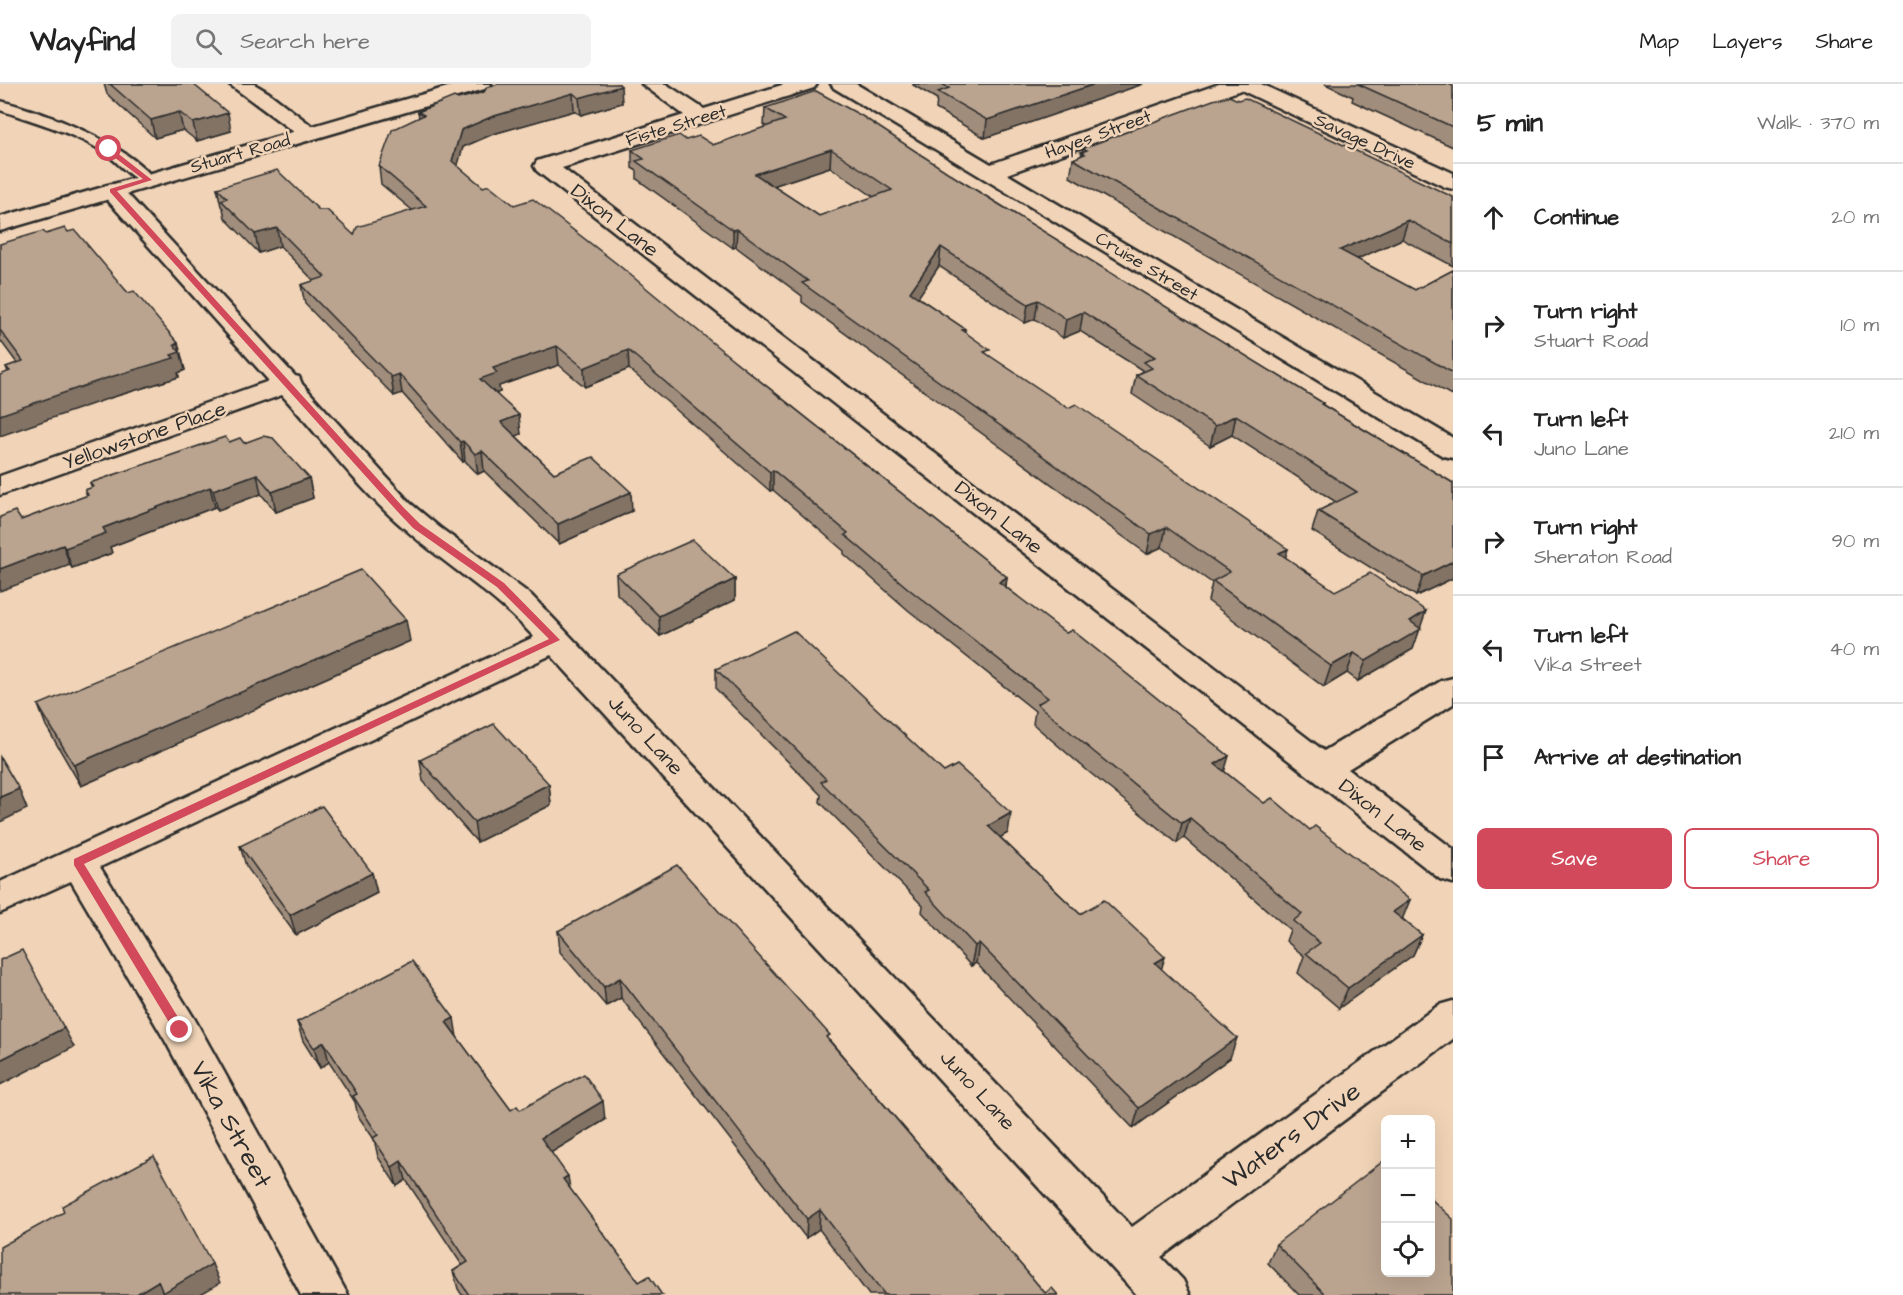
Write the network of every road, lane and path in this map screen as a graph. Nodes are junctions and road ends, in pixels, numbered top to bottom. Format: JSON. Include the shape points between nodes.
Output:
{"nodes":[{"id":1,"x":238,"y":84,"type":"edge"},
{"id":2,"x":652,"y":84,"type":"edge"},
{"id":3,"x":807,"y":84,"type":"edge"},
{"id":4,"x":841,"y":84,"type":"edge"},
{"id":5,"x":1239,"y":84,"type":"edge"},
{"id":6,"x":1244,"y":84,"type":"edge"},
{"id":7,"x":475,"y":85,"type":"edge"},
{"id":8,"x":0,"y":105,"type":"edge"},
{"id":9,"x":702,"y":118,"type":"junction"},
{"id":10,"x":310,"y":133,"type":"junction"},
{"id":11,"x":545,"y":166,"type":"joint"},
{"id":12,"x":991,"y":172,"type":"junction"},
{"id":13,"x":148,"y":180,"type":"junction"},
{"id":14,"x":1453,"y":182,"type":"edge"},
{"id":15,"x":112,"y":190,"type":"junction"},
{"id":16,"x":0,"y":224,"type":"edge"},
{"id":17,"x":289,"y":383,"type":"junction"},
{"id":18,"x":1453,"y":450,"type":"edge"},
{"id":19,"x":0,"y":486,"type":"edge"},
{"id":20,"x":555,"y":640,"type":"junction"},
{"id":21,"x":1453,"y":689,"type":"edge"},
{"id":22,"x":1323,"y":768,"type":"junction"},
{"id":23,"x":78,"y":862,"type":"junction"},
{"id":24,"x":1453,"y":869,"type":"edge"},
{"id":25,"x":0,"y":898,"type":"edge"},
{"id":26,"x":1453,"y":1017,"type":"edge"},
{"id":27,"x":1130,"y":1254,"type":"junction"},
{"id":28,"x":326,"y":1295,"type":"edge"},
{"id":29,"x":1167,"y":1295,"type":"edge"}],
"edges":[{"from":1,"to":10,"type":"street"},
{"from":2,"to":9,"type":"street"},
{"from":3,"to":9,"type":"street","name":"Fiste Street"},
{"from":4,"to":12,"type":"street","name":"Cruise Street"},
{"from":5,"to":12,"type":"street","name":"Hayes Street"},
{"from":6,"to":14,"type":"street","name":"Savage Drive"},
{"from":7,"to":10,"type":"street","name":"Stuart Road"},
{"from":8,"to":13,"type":"lane","via":[[68,129],[109,149]]},
{"from":9,"to":11,"type":"street","name":"Fiste Street"},
{"from":10,"to":13,"type":"street","name":"Stuart Road"},
{"from":11,"to":22,"type":"street","name":"Dixon Lane"},
{"from":12,"to":18,"type":"street","name":"Cruise Street"},
{"from":13,"to":15,"type":"street","name":"Stuart Road"},
{"from":15,"to":16,"type":"street","name":"Stuart Road"},
{"from":15,"to":17,"type":"street","name":"Juno Lane"},
{"from":17,"to":19,"type":"street","name":"Yellowstone Place"},
{"from":17,"to":20,"type":"street","name":"Juno Lane","via":[[416,526],[501,585]]},
{"from":20,"to":23,"type":"street"},
{"from":20,"to":27,"type":"street","name":"Juno Lane"},
{"from":21,"to":22,"type":"street"},
{"from":22,"to":24,"type":"street","name":"Dixon Lane"},
{"from":23,"to":25,"type":"street"},
{"from":23,"to":28,"type":"street","name":"Vika Street","via":[[180,1030]]},
{"from":26,"to":27,"type":"street","name":"Waters Drive"},
{"from":27,"to":29,"type":"street","name":"Juno Lane"}]}
